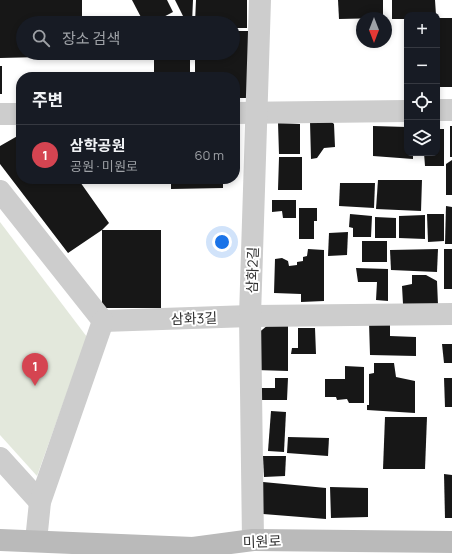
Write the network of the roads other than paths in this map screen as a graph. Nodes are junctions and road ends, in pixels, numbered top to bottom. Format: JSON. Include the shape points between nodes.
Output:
{"nodes":[{"id":1,"x":260,"y":0,"type":"edge"},
{"id":2,"x":440,"y":110,"type":"edge"},
{"id":3,"x":452,"y":110,"type":"edge"},
{"id":4,"x":404,"y":111,"type":"edge"},
{"id":5,"x":240,"y":113,"type":"edge"},
{"id":6,"x":258,"y":113,"type":"junction"},
{"id":7,"x":0,"y":114,"type":"edge"},
{"id":8,"x":16,"y":114,"type":"edge"},
{"id":9,"x":0,"y":191,"type":"edge"},
{"id":10,"x":452,"y":314,"type":"edge"},
{"id":11,"x":250,"y":316,"type":"junction"},
{"id":12,"x":102,"y":321,"type":"junction"},
{"id":13,"x":0,"y":458,"type":"edge"},
{"id":14,"x":40,"y":502,"type":"junction"},
{"id":15,"x":0,"y":540,"type":"edge"},
{"id":16,"x":254,"y":540,"type":"junction"},
{"id":17,"x":36,"y":541,"type":"junction"},
{"id":18,"x":452,"y":542,"type":"edge"}],
"edges":[{"from":1,"to":6,"type":"street","name":"삼화2길"},
{"from":2,"to":3,"type":"street"},
{"from":4,"to":6,"type":"street"},
{"from":5,"to":6,"type":"street"},
{"from":6,"to":11,"type":"street","name":"삼화2길"},
{"from":7,"to":8,"type":"street"},
{"from":9,"to":12,"type":"street"},
{"from":10,"to":11,"type":"street","name":"삼화3길"},
{"from":11,"to":12,"type":"street","name":"삼화3길"},
{"from":11,"to":16,"type":"street","name":"삼화2길"},
{"from":12,"to":14,"type":"street"},
{"from":13,"to":14,"type":"street"},
{"from":14,"to":17,"type":"street"},
{"from":15,"to":17,"type":"street","name":"미원로"},
{"from":16,"to":17,"type":"street","name":"미원로","via":[[193,548]]},
{"from":16,"to":18,"type":"street","name":"미원로"}]}
